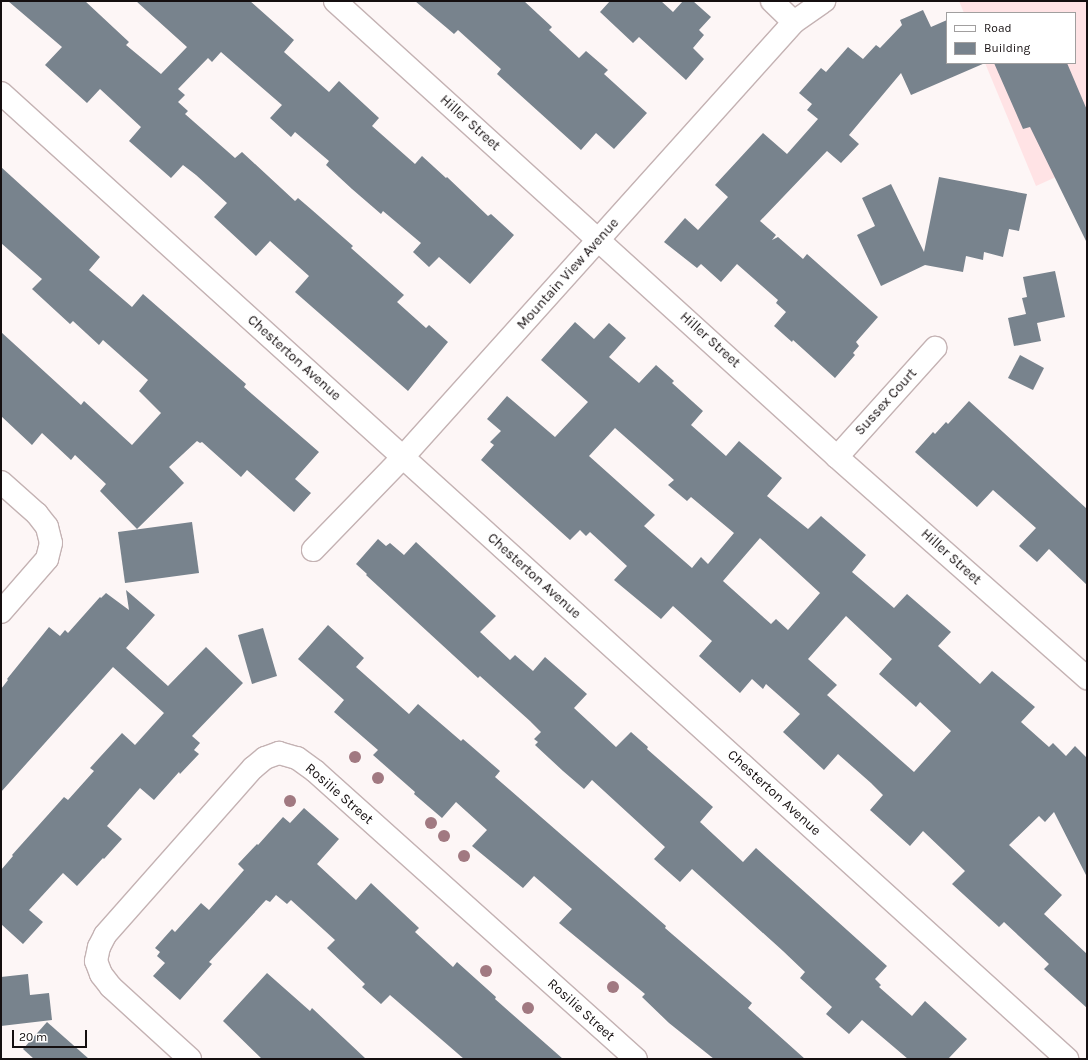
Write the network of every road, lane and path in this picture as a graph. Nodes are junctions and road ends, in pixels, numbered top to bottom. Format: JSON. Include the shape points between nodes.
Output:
{"nodes":[{"id":1,"x":335,"y":1,"type":"edge"},
{"id":2,"x":772,"y":1,"type":"edge"},
{"id":3,"x":824,"y":1,"type":"edge"},
{"id":4,"x":794,"y":22,"type":"junction"},
{"id":5,"x":1,"y":93,"type":"edge"},
{"id":6,"x":599,"y":239,"type":"junction"},
{"id":7,"x":935,"y":348,"type":"dead end"},
{"id":8,"x":837,"y":456,"type":"junction"},
{"id":9,"x":403,"y":457,"type":"junction"},
{"id":10,"x":1,"y":482,"type":"edge"},
{"id":11,"x":313,"y":550,"type":"dead end"},
{"id":12,"x":1,"y":612,"type":"edge"},
{"id":13,"x":1087,"y":678,"type":"edge"},
{"id":14,"x":190,"y":1059,"type":"edge"},
{"id":15,"x":636,"y":1059,"type":"edge"},
{"id":16,"x":1067,"y":1059,"type":"edge"}],
"edges":[{"from":1,"to":6,"type":"street","name":"Hiller Street"},
{"from":2,"to":4,"type":"street"},
{"from":3,"to":4,"type":"street","name":"Mountain View Avenue"},
{"from":4,"to":6,"type":"street","name":"Mountain View Avenue"},
{"from":5,"to":9,"type":"street","name":"Chesterton Avenue"},
{"from":6,"to":8,"type":"street","name":"Hiller Street"},
{"from":6,"to":9,"type":"street","name":"Mountain View Avenue"},
{"from":7,"to":8,"type":"street","name":"Sussex Court"},
{"from":8,"to":13,"type":"street","name":"Hiller Street"},
{"from":9,"to":11,"type":"street","name":"Mountain View Avenue"},
{"from":9,"to":16,"type":"street","name":"Chesterton Avenue"},
{"from":10,"to":12,"type":"street","via":[[37,514],[47,527],[51,543],[47,559]]},
{"from":14,"to":15,"type":"street","name":"Rosilie Street","via":[[111,987],[101,974],[96,961],[99,947],[105,935],[253,768],[265,758],[279,753],[297,758],[315,771]]}]}
